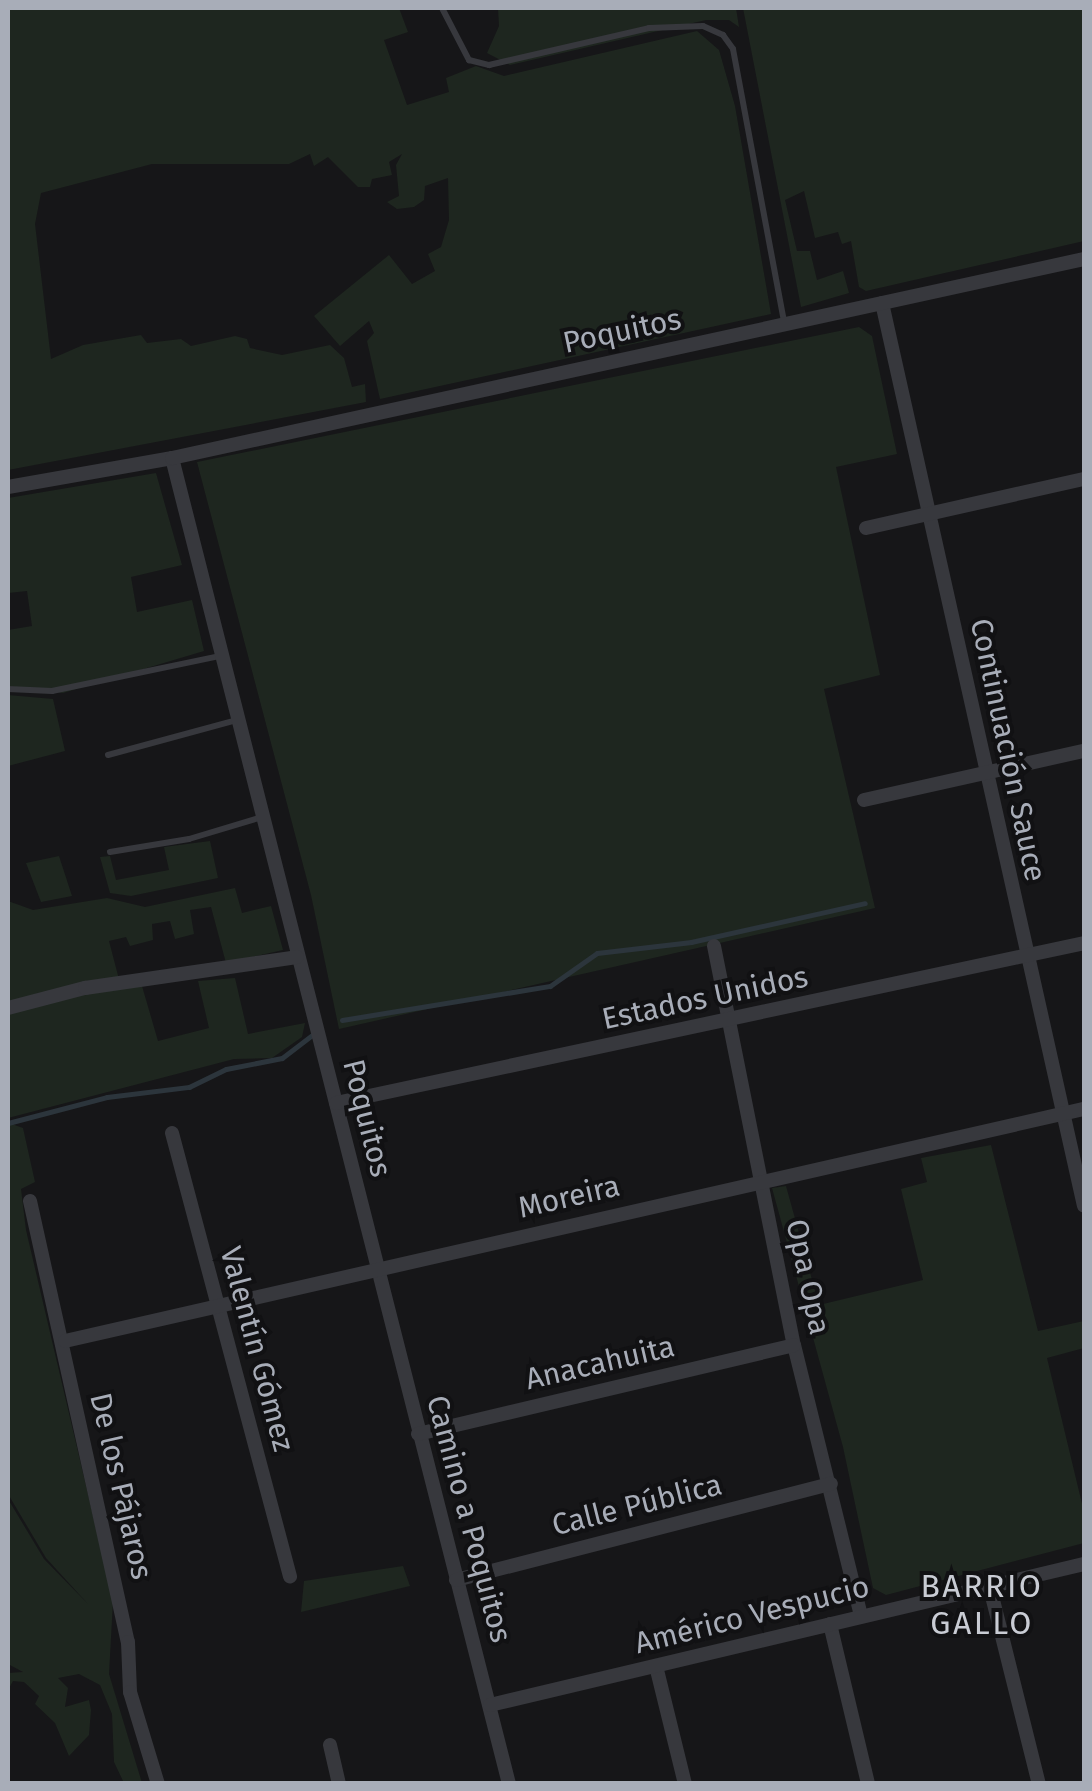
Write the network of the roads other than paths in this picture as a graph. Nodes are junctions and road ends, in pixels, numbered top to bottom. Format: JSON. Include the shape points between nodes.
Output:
{"nodes":[{"id":1,"x":442,"y":8,"type":"edge"},
{"id":2,"x":1084,"y":259,"type":"edge"},
{"id":3,"x":882,"y":303,"type":"junction"},
{"id":4,"x":784,"y":323,"type":"junction"},
{"id":5,"x":172,"y":458,"type":"junction"},
{"id":6,"x":1084,"y":479,"type":"edge"},
{"id":7,"x":8,"y":487,"type":"edge"},
{"id":8,"x":928,"y":513,"type":"junction"},
{"id":9,"x":866,"y":528,"type":"dead end"},
{"id":10,"x":220,"y":656,"type":"junction"},
{"id":11,"x":8,"y":690,"type":"edge"},
{"id":12,"x":238,"y":719,"type":"junction"},
{"id":13,"x":1084,"y":751,"type":"edge"},
{"id":14,"x":108,"y":755,"type":"dead end"},
{"id":15,"x":985,"y":772,"type":"junction"},
{"id":16,"x":864,"y":800,"type":"dead end"},
{"id":17,"x":263,"y":817,"type":"junction"},
{"id":18,"x":110,"y":852,"type":"dead end"},
{"id":19,"x":1084,"y":943,"type":"edge"},
{"id":20,"x":714,"y":946,"type":"dead end"},
{"id":21,"x":1024,"y":956,"type":"junction"},
{"id":22,"x":297,"y":958,"type":"junction"},
{"id":23,"x":8,"y":1008,"type":"edge"},
{"id":24,"x":725,"y":1023,"type":"junction"},
{"id":25,"x":336,"y":1103,"type":"junction"},
{"id":26,"x":1084,"y":1109,"type":"edge"},
{"id":27,"x":1060,"y":1115,"type":"junction"},
{"id":28,"x":172,"y":1133,"type":"dead end"},
{"id":29,"x":760,"y":1183,"type":"junction"},
{"id":30,"x":30,"y":1200,"type":"dead end"},
{"id":31,"x":1084,"y":1206,"type":"edge"},
{"id":32,"x":376,"y":1268,"type":"junction"},
{"id":33,"x":216,"y":1305,"type":"junction"},
{"id":34,"x":65,"y":1341,"type":"junction"},
{"id":35,"x":794,"y":1345,"type":"junction"},
{"id":36,"x":418,"y":1434,"type":"junction"},
{"id":37,"x":831,"y":1484,"type":"junction"},
{"id":38,"x":1084,"y":1564,"type":"edge"},
{"id":39,"x":290,"y":1578,"type":"dead end"},
{"id":40,"x":456,"y":1580,"type":"junction"},
{"id":41,"x":990,"y":1588,"type":"junction"},
{"id":42,"x":861,"y":1616,"type":"junction"},
{"id":43,"x":830,"y":1624,"type":"junction"},
{"id":44,"x":656,"y":1666,"type":"junction"},
{"id":45,"x":490,"y":1705,"type":"junction"},
{"id":46,"x":330,"y":1745,"type":"dead end"},
{"id":47,"x":158,"y":1784,"type":"edge"},
{"id":48,"x":339,"y":1784,"type":"edge"},
{"id":49,"x":508,"y":1784,"type":"edge"},
{"id":50,"x":685,"y":1784,"type":"edge"},
{"id":51,"x":868,"y":1784,"type":"edge"},
{"id":52,"x":1040,"y":1784,"type":"edge"}],
"edges":[{"from":1,"to":4,"type":"lane","via":[[469,60],[489,65],[649,28],[702,26],[723,35],[734,49]]},
{"from":2,"to":3,"type":"street","name":"Poquitos"},
{"from":3,"to":4,"type":"street","name":"Poquitos"},
{"from":3,"to":8,"type":"street","name":"Continuación Sauce"},
{"from":4,"to":5,"type":"street","name":"Poquitos"},
{"from":5,"to":7,"type":"street","name":"Poquitos"},
{"from":5,"to":10,"type":"street","name":"Poquitos"},
{"from":6,"to":8,"type":"street"},
{"from":8,"to":9,"type":"street"},
{"from":8,"to":15,"type":"street","name":"Continuación Sauce"},
{"from":10,"to":11,"type":"lane","via":[[52,691]]},
{"from":10,"to":12,"type":"street","name":"Poquitos"},
{"from":12,"to":14,"type":"lane"},
{"from":12,"to":17,"type":"street","name":"Poquitos"},
{"from":13,"to":15,"type":"street"},
{"from":15,"to":16,"type":"street"},
{"from":15,"to":21,"type":"street","name":"Continuación Sauce"},
{"from":17,"to":18,"type":"lane"},
{"from":17,"to":22,"type":"street","name":"Poquitos"},
{"from":19,"to":21,"type":"street","name":"Estados Unidos"},
{"from":20,"to":24,"type":"street","name":"Opa Opa"},
{"from":21,"to":24,"type":"street","name":"Estados Unidos"},
{"from":21,"to":27,"type":"street","name":"Continuación Sauce"},
{"from":22,"to":23,"type":"street","via":[[85,988]]},
{"from":22,"to":25,"type":"street","name":"Poquitos"},
{"from":24,"to":25,"type":"street","name":"Estados Unidos"},
{"from":24,"to":29,"type":"street","name":"Opa Opa"},
{"from":25,"to":32,"type":"street","name":"Poquitos"},
{"from":26,"to":27,"type":"street","name":"Moreira"},
{"from":27,"to":29,"type":"street","name":"Moreira"},
{"from":27,"to":31,"type":"street","name":"Continuación Sauce"},
{"from":28,"to":33,"type":"street","name":"Valentín Gómez"},
{"from":29,"to":32,"type":"street","name":"Moreira"},
{"from":29,"to":35,"type":"street","name":"Opa Opa"},
{"from":30,"to":34,"type":"street","name":"De los Pájaros"},
{"from":32,"to":33,"type":"street","name":"Moreira"},
{"from":32,"to":36,"type":"street","name":"Camino a Poquitos"},
{"from":33,"to":34,"type":"street","name":"Moreira"},
{"from":33,"to":39,"type":"street","name":"Valentín Gómez"},
{"from":34,"to":47,"type":"street","name":"De los Pájaros","via":[[128,1642],[130,1692]]},
{"from":35,"to":36,"type":"street","name":"Anacahuita"},
{"from":35,"to":37,"type":"street","name":"Opa Opa"},
{"from":36,"to":40,"type":"street","name":"Camino a Poquitos"},
{"from":37,"to":40,"type":"street","name":"Calle Pública"},
{"from":37,"to":42,"type":"street","name":"Opa Opa"},
{"from":38,"to":41,"type":"street","name":"Américo Vespucio"},
{"from":40,"to":45,"type":"street","name":"Camino a Poquitos"},
{"from":41,"to":42,"type":"street","name":"Américo Vespucio"},
{"from":41,"to":52,"type":"street"},
{"from":42,"to":43,"type":"street","name":"Américo Vespucio"},
{"from":43,"to":44,"type":"street","name":"Américo Vespucio"},
{"from":43,"to":51,"type":"street"},
{"from":44,"to":45,"type":"street","name":"Américo Vespucio"},
{"from":44,"to":50,"type":"street"},
{"from":45,"to":49,"type":"street","name":"Camino a Poquitos"},
{"from":46,"to":48,"type":"street"}]}
